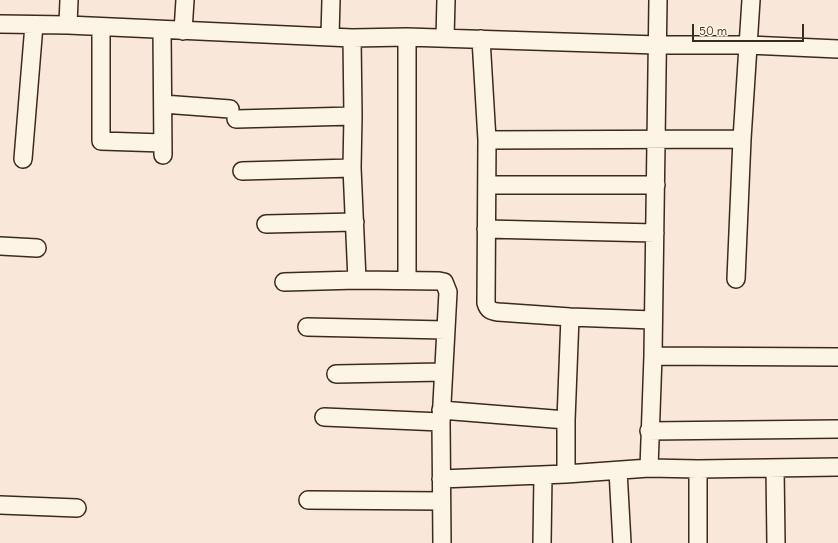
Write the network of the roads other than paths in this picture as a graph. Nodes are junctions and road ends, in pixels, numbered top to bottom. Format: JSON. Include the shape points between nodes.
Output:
{"nodes":[{"id":1,"x":69,"y":0,"type":"edge"},
{"id":2,"x":185,"y":0,"type":"edge"},
{"id":3,"x":331,"y":0,"type":"edge"},
{"id":4,"x":446,"y":0,"type":"edge"},
{"id":5,"x":658,"y":0,"type":"edge"},
{"id":6,"x":751,"y":0,"type":"edge"},
{"id":7,"x":0,"y":24,"type":"edge"},
{"id":8,"x":34,"y":25,"type":"junction"},
{"id":9,"x":68,"y":26,"type":"junction"},
{"id":10,"x":101,"y":27,"type":"junction"},
{"id":11,"x":162,"y":30,"type":"junction"},
{"id":12,"x":184,"y":31,"type":"junction"},
{"id":13,"x":330,"y":36,"type":"junction"},
{"id":14,"x":407,"y":37,"type":"junction"},
{"id":15,"x":352,"y":38,"type":"junction"},
{"id":16,"x":445,"y":38,"type":"junction"},
{"id":17,"x":481,"y":39,"type":"junction"},
{"id":18,"x":657,"y":45,"type":"junction"},
{"id":19,"x":749,"y":45,"type":"junction"},
{"id":20,"x":838,"y":49,"type":"edge"},
{"id":21,"x":163,"y":104,"type":"junction"},
{"id":22,"x":353,"y":116,"type":"junction"},
{"id":23,"x":742,"y":139,"type":"junction"},
{"id":24,"x":487,"y":140,"type":"junction"},
{"id":25,"x":657,"y":140,"type":"junction"},
{"id":26,"x":23,"y":160,"type":"dead end"},
{"id":27,"x":352,"y":168,"type":"junction"},
{"id":28,"x":242,"y":171,"type":"dead end"},
{"id":29,"x":487,"y":185,"type":"junction"},
{"id":30,"x":656,"y":185,"type":"junction"},
{"id":31,"x":355,"y":222,"type":"junction"},
{"id":32,"x":266,"y":224,"type":"dead end"},
{"id":33,"x":486,"y":229,"type":"junction"},
{"id":34,"x":655,"y":233,"type":"junction"},
{"id":35,"x":0,"y":246,"type":"edge"},
{"id":36,"x":37,"y":248,"type":"dead end"},
{"id":37,"x":736,"y":279,"type":"dead end"},
{"id":38,"x":357,"y":280,"type":"junction"},
{"id":39,"x":407,"y":280,"type":"junction"},
{"id":40,"x":284,"y":282,"type":"dead end"},
{"id":41,"x":570,"y":317,"type":"junction"},
{"id":42,"x":653,"y":320,"type":"junction"},
{"id":43,"x":307,"y":327,"type":"dead end"},
{"id":44,"x":445,"y":330,"type":"junction"},
{"id":45,"x":653,"y":356,"type":"junction"},
{"id":46,"x":838,"y":357,"type":"edge"},
{"id":47,"x":443,"y":372,"type":"junction"},
{"id":48,"x":336,"y":374,"type":"dead end"},
{"id":49,"x":441,"y":416,"type":"junction"},
{"id":50,"x":324,"y":418,"type":"dead end"},
{"id":51,"x":566,"y":420,"type":"junction"},
{"id":52,"x":838,"y":429,"type":"edge"},
{"id":53,"x":649,"y":431,"type":"junction"},
{"id":54,"x":838,"y":467,"type":"edge"},
{"id":55,"x":649,"y":468,"type":"junction"},
{"id":56,"x":775,"y":468,"type":"junction"},
{"id":57,"x":698,"y":469,"type":"junction"},
{"id":58,"x":618,"y":471,"type":"junction"},
{"id":59,"x":566,"y":474,"type":"junction"},
{"id":60,"x":543,"y":475,"type":"junction"},
{"id":61,"x":441,"y":479,"type":"junction"},
{"id":62,"x":308,"y":500,"type":"dead end"},
{"id":63,"x":441,"y":501,"type":"junction"},
{"id":64,"x":0,"y":505,"type":"edge"},
{"id":65,"x":77,"y":508,"type":"dead end"},
{"id":66,"x":442,"y":543,"type":"edge"},
{"id":67,"x":542,"y":543,"type":"edge"},
{"id":68,"x":622,"y":543,"type":"edge"},
{"id":69,"x":698,"y":543,"type":"edge"},
{"id":70,"x":776,"y":543,"type":"edge"}],
"edges":[{"from":1,"to":9,"type":"street"},
{"from":2,"to":12,"type":"street"},
{"from":3,"to":13,"type":"street"},
{"from":4,"to":16,"type":"street"},
{"from":5,"to":18,"type":"street"},
{"from":6,"to":19,"type":"street"},
{"from":7,"to":8,"type":"street"},
{"from":8,"to":9,"type":"street"},
{"from":8,"to":26,"type":"street"},
{"from":9,"to":10,"type":"street"},
{"from":10,"to":11,"type":"street"},
{"from":10,"to":21,"type":"street","via":[[101,141],[163,149]]},
{"from":11,"to":12,"type":"street"},
{"from":11,"to":21,"type":"street"},
{"from":12,"to":13,"type":"street"},
{"from":13,"to":15,"type":"street"},
{"from":14,"to":15,"type":"street"},
{"from":14,"to":16,"type":"street"},
{"from":14,"to":39,"type":"street"},
{"from":15,"to":22,"type":"street"},
{"from":16,"to":17,"type":"street"},
{"from":17,"to":18,"type":"street"},
{"from":17,"to":24,"type":"street"},
{"from":18,"to":19,"type":"street"},
{"from":18,"to":25,"type":"street"},
{"from":19,"to":20,"type":"street"},
{"from":19,"to":23,"type":"street"},
{"from":21,"to":22,"type":"street","via":[[233,114]]},
{"from":22,"to":27,"type":"street"},
{"from":23,"to":25,"type":"street"},
{"from":23,"to":37,"type":"street"},
{"from":24,"to":25,"type":"street"},
{"from":24,"to":29,"type":"street"},
{"from":25,"to":30,"type":"street"},
{"from":27,"to":28,"type":"street"},
{"from":27,"to":31,"type":"street"},
{"from":29,"to":30,"type":"street"},
{"from":29,"to":33,"type":"street"},
{"from":30,"to":34,"type":"street"},
{"from":31,"to":32,"type":"street"},
{"from":31,"to":38,"type":"street"},
{"from":33,"to":34,"type":"street"},
{"from":33,"to":41,"type":"street","via":[[488,309],[498,312]]},
{"from":34,"to":42,"type":"street"},
{"from":35,"to":36,"type":"street"},
{"from":38,"to":39,"type":"street"},
{"from":38,"to":40,"type":"street"},
{"from":39,"to":44,"type":"street","via":[[444,282],[448,292]]},
{"from":41,"to":42,"type":"street"},
{"from":41,"to":51,"type":"street"},
{"from":42,"to":45,"type":"street"},
{"from":43,"to":44,"type":"street"},
{"from":44,"to":47,"type":"street"},
{"from":45,"to":46,"type":"street"},
{"from":45,"to":53,"type":"street"},
{"from":47,"to":48,"type":"street"},
{"from":47,"to":49,"type":"street"},
{"from":49,"to":50,"type":"street"},
{"from":49,"to":51,"type":"street"},
{"from":49,"to":61,"type":"street"},
{"from":51,"to":59,"type":"street"},
{"from":52,"to":53,"type":"street"},
{"from":53,"to":55,"type":"street"},
{"from":54,"to":56,"type":"street"},
{"from":55,"to":57,"type":"street"},
{"from":55,"to":58,"type":"street"},
{"from":56,"to":57,"type":"street"},
{"from":56,"to":70,"type":"street"},
{"from":57,"to":69,"type":"street"},
{"from":58,"to":59,"type":"street"},
{"from":58,"to":68,"type":"street"},
{"from":59,"to":60,"type":"street"},
{"from":60,"to":61,"type":"street"},
{"from":60,"to":67,"type":"street"},
{"from":61,"to":63,"type":"street"},
{"from":62,"to":63,"type":"street"},
{"from":63,"to":66,"type":"street"},
{"from":64,"to":65,"type":"street"}]}
